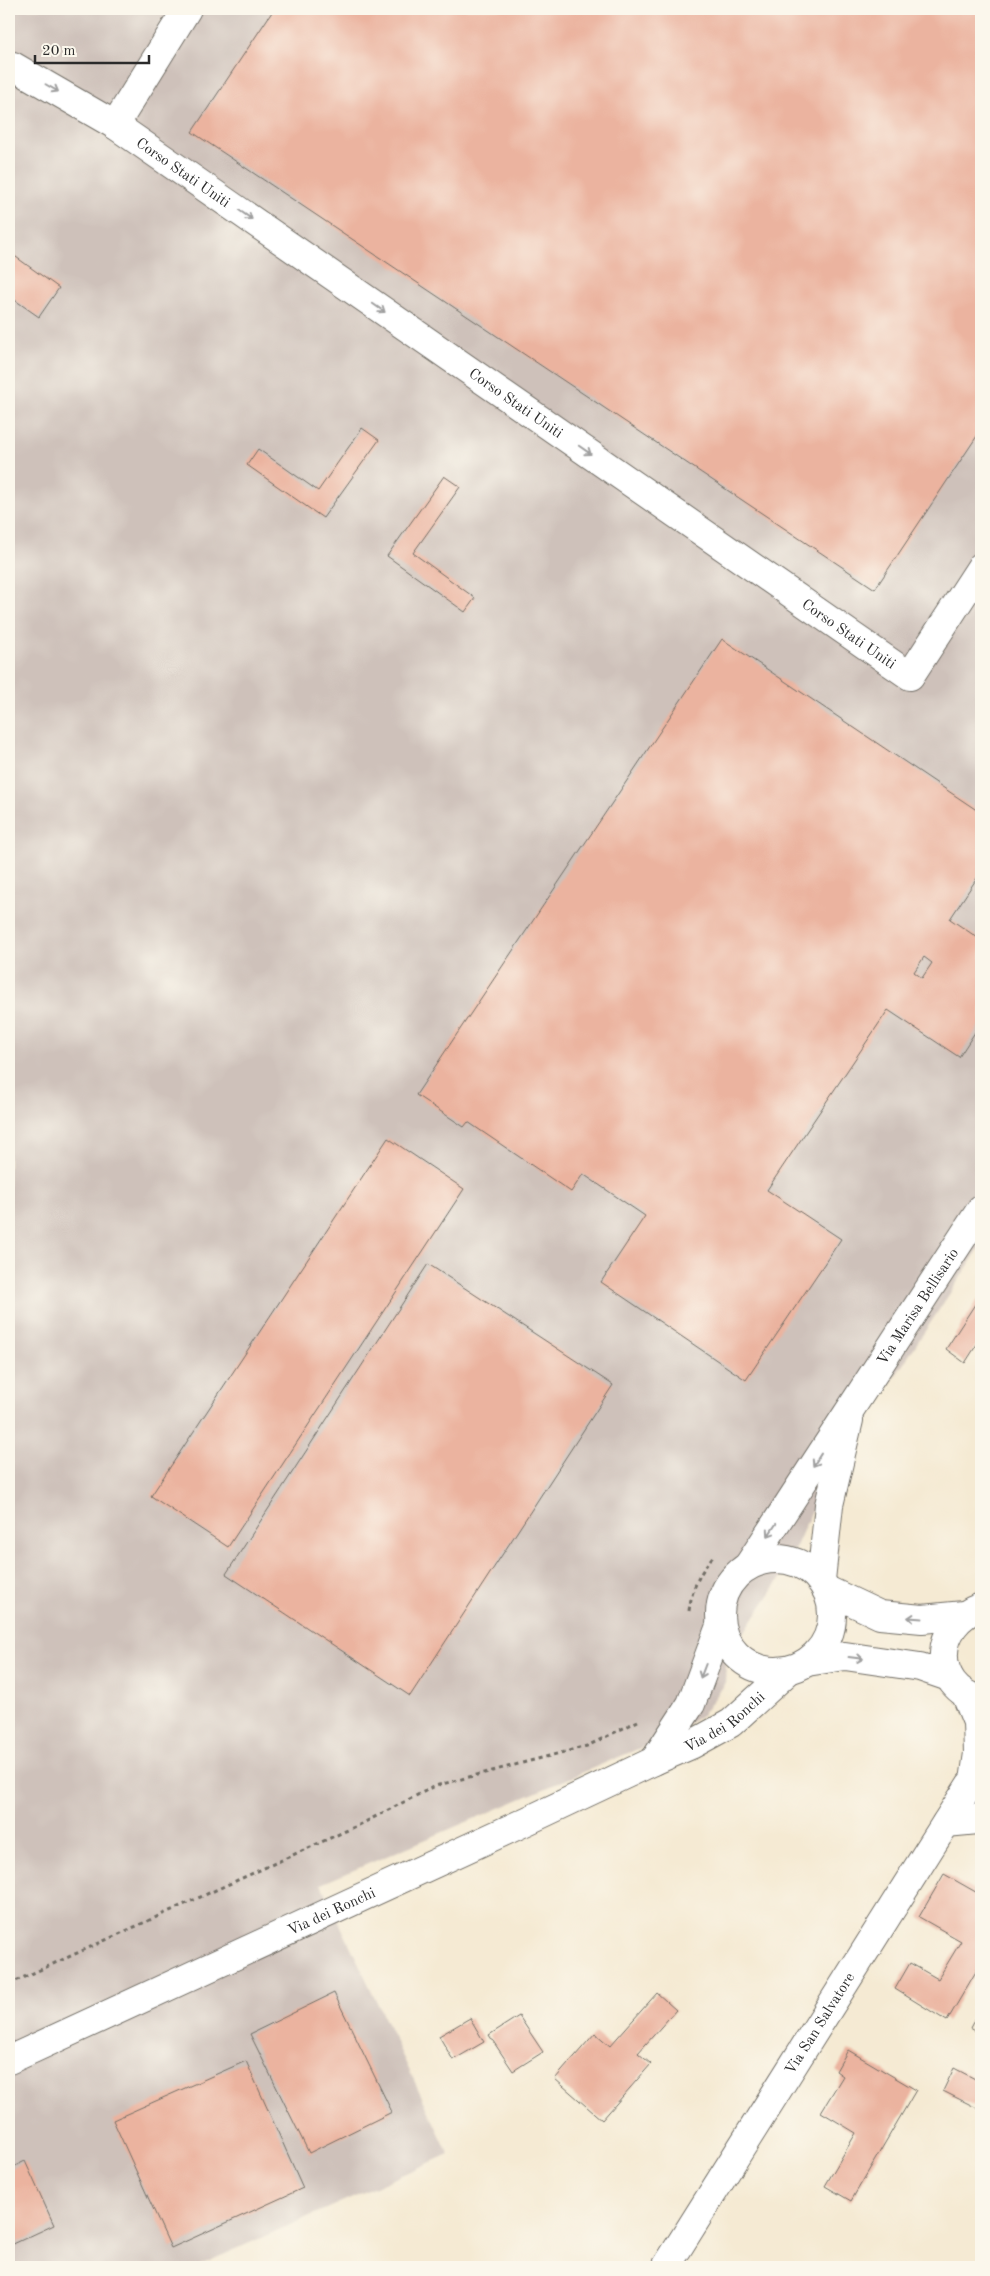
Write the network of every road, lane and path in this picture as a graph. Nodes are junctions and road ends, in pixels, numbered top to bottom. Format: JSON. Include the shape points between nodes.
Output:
{"nodes":[{"id":1,"x":187,"y":9,"type":"edge"},
{"id":2,"x":9,"y":65,"type":"edge"},
{"id":3,"x":115,"y":124,"type":"junction"},
{"id":4,"x":981,"y":567,"type":"edge"},
{"id":5,"x":981,"y":1209,"type":"edge"},
{"id":6,"x":853,"y":1404,"type":"junction"},
{"id":7,"x":720,"y":1549,"type":"dead end"},
{"id":8,"x":748,"y":1566,"type":"junction"},
{"id":9,"x":824,"y":1585,"type":"junction"},
{"id":10,"x":972,"y":1611,"type":"edge"},
{"id":11,"x":689,"y":1617,"type":"dead end"},
{"id":12,"x":720,"y":1626,"type":"junction"},
{"id":13,"x":798,"y":1667,"type":"junction"},
{"id":14,"x":966,"y":1691,"type":"edge"},
{"id":15,"x":644,"y":1716,"type":"dead end"},
{"id":16,"x":654,"y":1760,"type":"junction"},
{"id":17,"x":977,"y":1776,"type":"edge"},
{"id":18,"x":981,"y":1817,"type":"edge"},
{"id":19,"x":946,"y":1823,"type":"junction"},
{"id":20,"x":9,"y":1984,"type":"edge"},
{"id":21,"x":9,"y":2060,"type":"edge"},
{"id":22,"x":666,"y":2267,"type":"edge"}],
"edges":[{"from":1,"to":3,"type":"street"},
{"from":2,"to":3,"type":"street","name":"Corso Stati Uniti","one_way":true},
{"from":3,"to":4,"type":"street","name":"Corso Stati Uniti","one_way":true,"via":[[910,676]]},
{"from":5,"to":6,"type":"street","name":"Via Marisa Bellisario"},
{"from":6,"to":8,"type":"street","name":"Via Marisa Bellisario","one_way":true},
{"from":6,"to":9,"type":"street","name":"Via Marisa Bellisario","via":[[829,1505]]},
{"from":7,"to":11,"type":"path","via":[[702,1571],[691,1592]]},
{"from":8,"to":9,"type":"street","name":"Via dei Ronchi","via":[[763,1560],[795,1562]]},
{"from":8,"to":12,"type":"street","name":"Via dei Ronchi","via":[[725,1592],[720,1608]]},
{"from":10,"to":9,"type":"street","name":"Via dei Ronchi","one_way":true,"via":[[922,1619],[880,1615]]},
{"from":9,"to":13,"type":"street","name":"Via dei Ronchi","via":[[832,1606],[830,1630],[820,1652]]},
{"from":10,"to":14,"type":"street","name":"Via San Salvatore","via":[[954,1624],[944,1650],[944,1664]]},
{"from":12,"to":13,"type":"street","name":"Via dei Ronchi","via":[[734,1653],[758,1669],[773,1672]]},
{"from":12,"to":16,"type":"street","name":"Via dei Ronchi","one_way":true,"via":[[691,1704]]},
{"from":13,"to":14,"type":"street","name":"Via dei Ronchi","one_way":true,"via":[[845,1656],[920,1667]]},
{"from":13,"to":16,"type":"street","name":"Via dei Ronchi","via":[[731,1723],[692,1745]]},
{"from":14,"to":17,"type":"street","name":"Via San Salvatore","via":[[977,1722]]},
{"from":15,"to":20,"type":"path","via":[[620,1732],[587,1746],[435,1786],[361,1824]]},
{"from":16,"to":21,"type":"street","name":"Via dei Ronchi"},
{"from":17,"to":19,"type":"street","name":"Via San Salvatore"},
{"from":18,"to":19,"type":"street"},
{"from":19,"to":22,"type":"street","name":"Via San Salvatore"}]}
